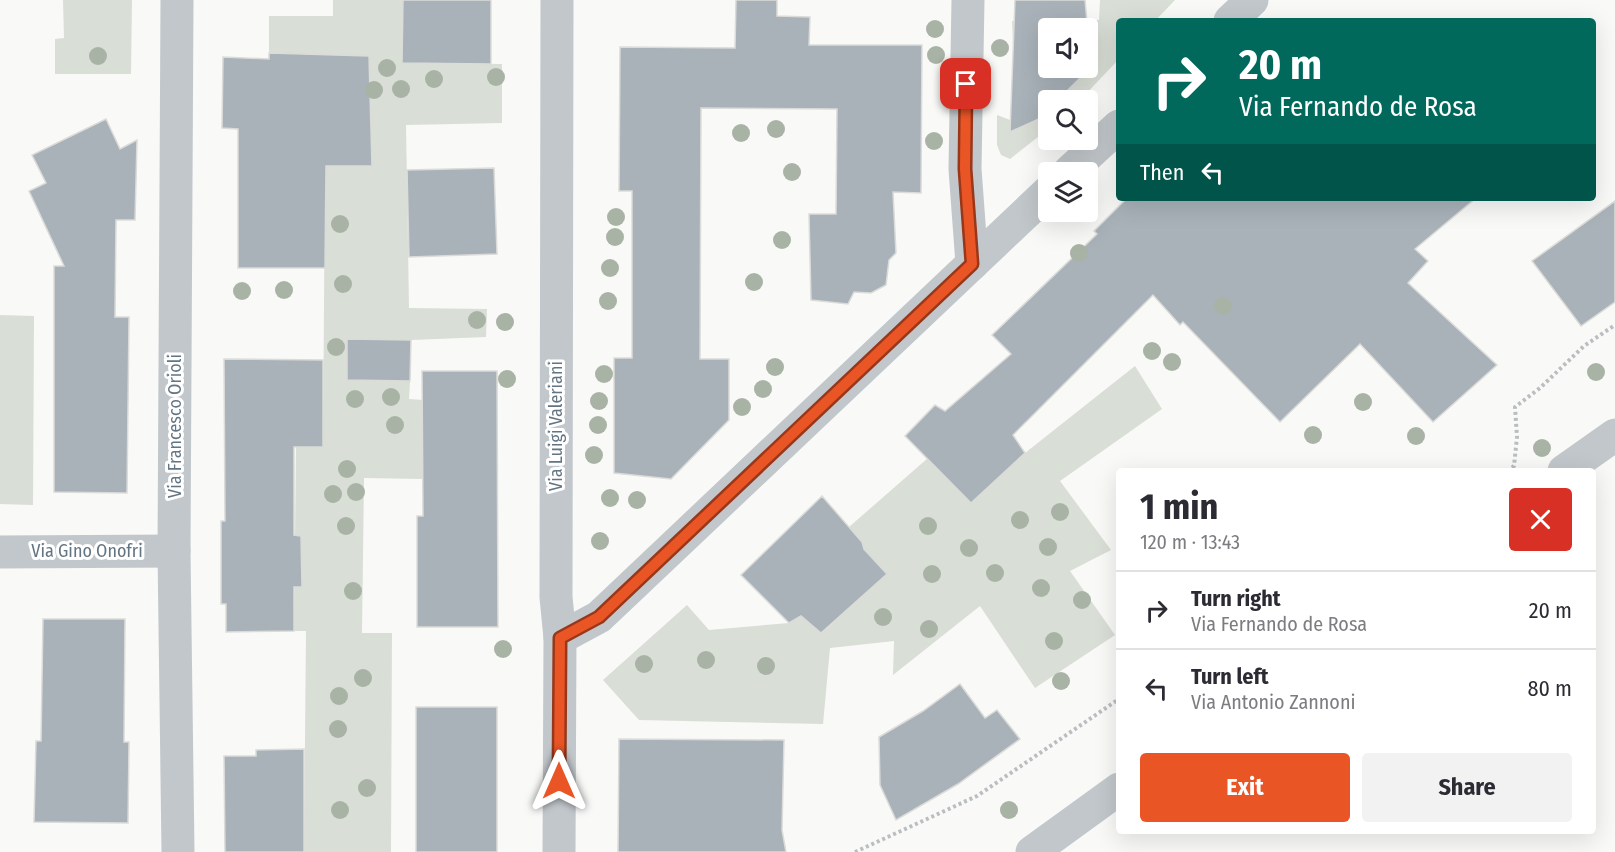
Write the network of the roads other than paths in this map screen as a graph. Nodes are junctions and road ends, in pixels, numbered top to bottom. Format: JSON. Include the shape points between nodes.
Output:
{"nodes":[{"id":1,"x":177,"y":0,"type":"edge"},
{"id":2,"x":557,"y":0,"type":"edge"},
{"id":3,"x":968,"y":0,"type":"edge"},
{"id":4,"x":1252,"y":0,"type":"edge"},
{"id":5,"x":1233,"y":18,"type":"edge"},
{"id":6,"x":1116,"y":129,"type":"edge"},
{"id":7,"x":1080,"y":162,"type":"edge"},
{"id":8,"x":1038,"y":201,"type":"edge"},
{"id":9,"x":972,"y":264,"type":"junction"},
{"id":10,"x":1615,"y":435,"type":"edge"},
{"id":11,"x":1568,"y":468,"type":"edge"},
{"id":12,"x":174,"y":551,"type":"junction"},
{"id":13,"x":0,"y":552,"type":"edge"},
{"id":14,"x":560,"y":638,"type":"junction"},
{"id":15,"x":1116,"y":791,"type":"edge"},
{"id":16,"x":178,"y":852,"type":"edge"},
{"id":17,"x":559,"y":852,"type":"edge"},
{"id":18,"x":1032,"y":852,"type":"edge"}],
"edges":[{"from":1,"to":12,"type":"street","name":"Via Francesco Orioli"},
{"from":2,"to":14,"type":"street","name":"Via Luigi Valeriani","via":[[556,597]]},
{"from":3,"to":9,"type":"street","via":[[965,169]]},
{"from":4,"to":5,"type":"street"},
{"from":6,"to":7,"type":"street"},
{"from":8,"to":9,"type":"street"},
{"from":9,"to":14,"type":"street","via":[[599,617]]},
{"from":10,"to":11,"type":"street"},
{"from":12,"to":13,"type":"street","name":"Via Gino Onofri"},
{"from":12,"to":16,"type":"street","name":"Via Francesco Orioli"},
{"from":14,"to":17,"type":"street","name":"Via Luigi Valeriani"},
{"from":15,"to":18,"type":"street"}]}
